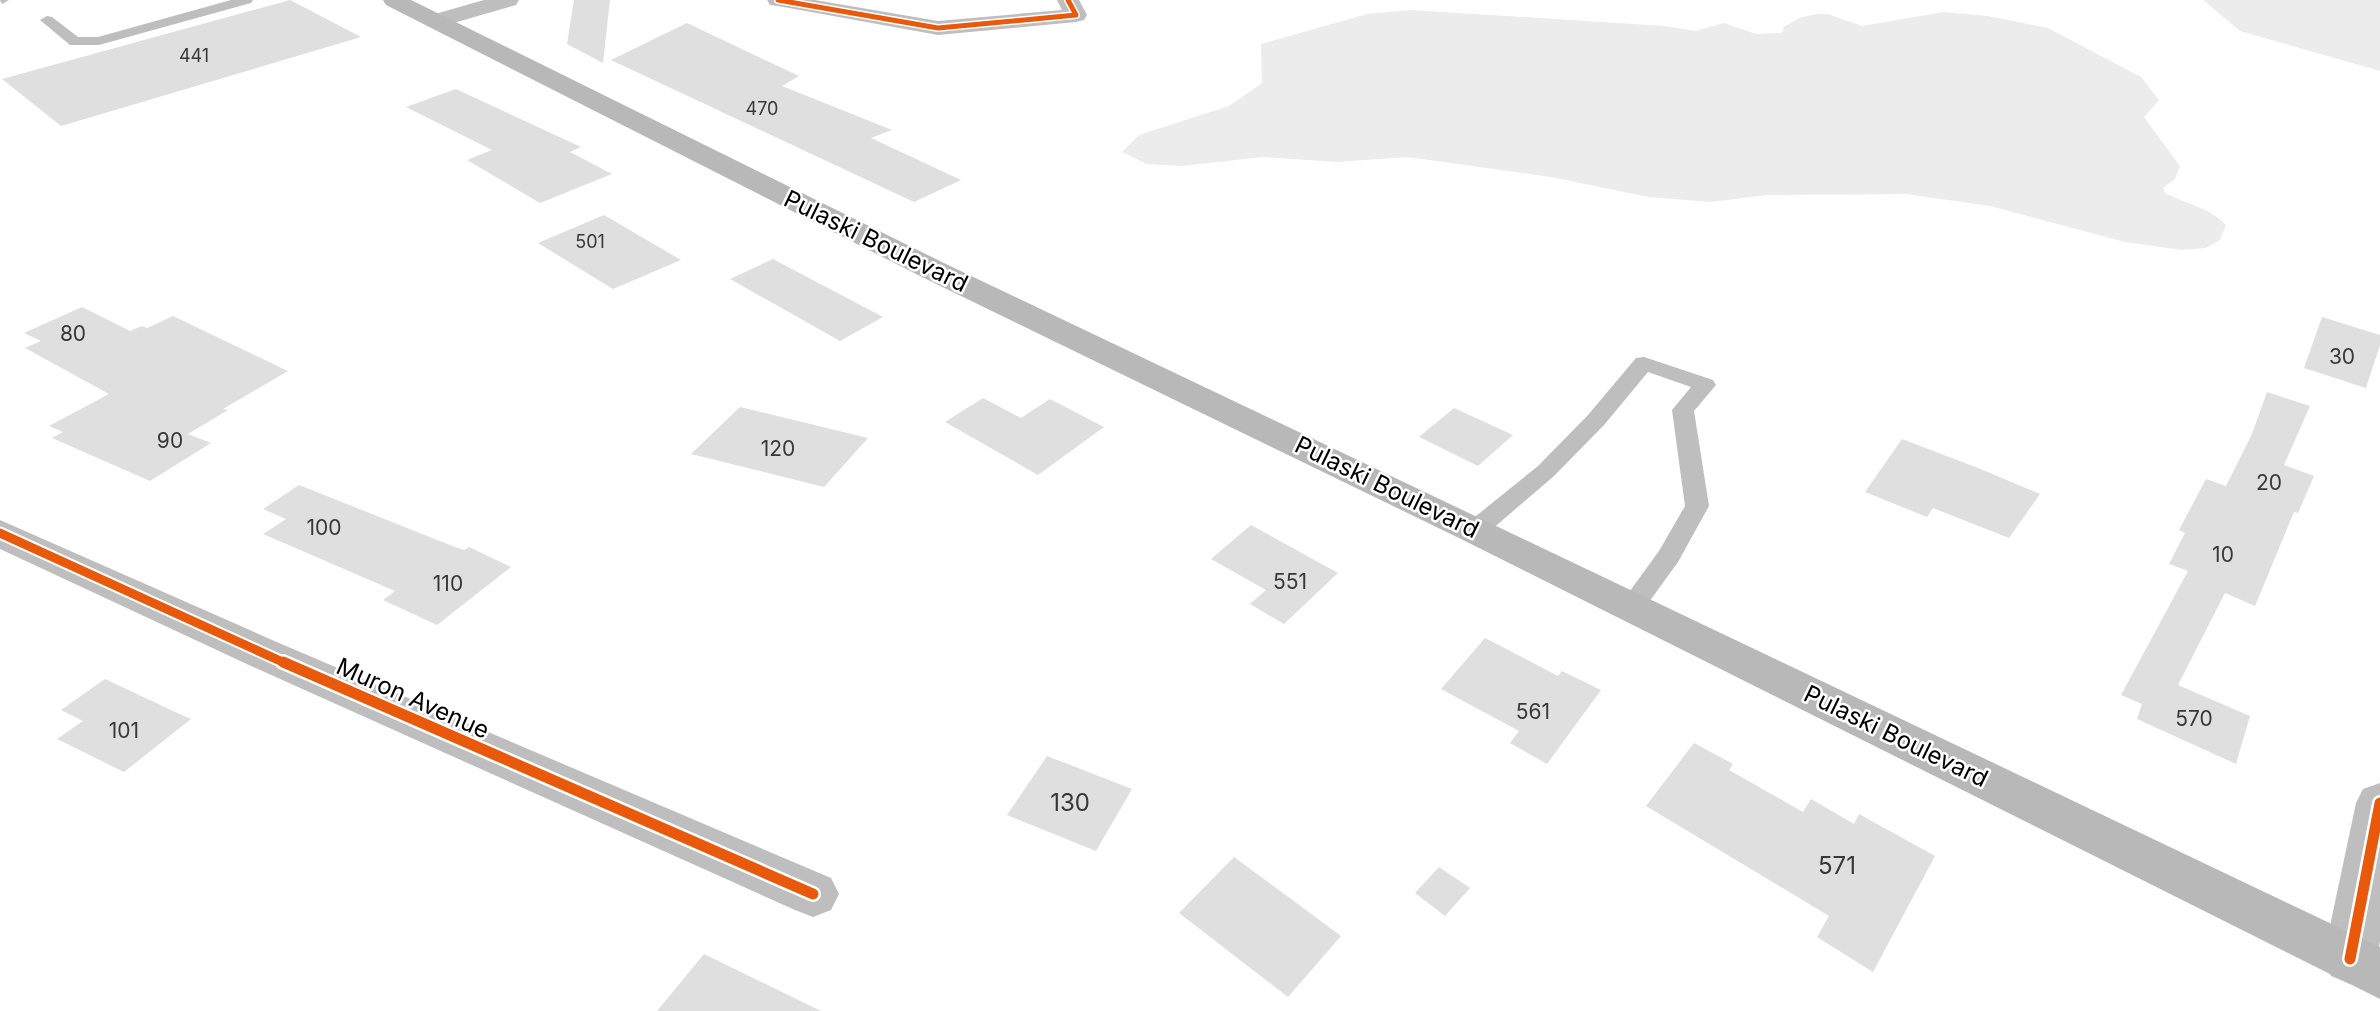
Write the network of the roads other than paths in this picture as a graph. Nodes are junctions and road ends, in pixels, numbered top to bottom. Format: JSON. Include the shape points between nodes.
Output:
{"nodes":[{"id":1,"x":394,"y":0,"type":"edge"},
{"id":2,"x":508,"y":0,"type":"edge"},
{"id":3,"x":778,"y":0,"type":"edge"},
{"id":4,"x":239,"y":1,"type":"edge"},
{"id":5,"x":1072,"y":8,"type":"edge"},
{"id":6,"x":47,"y":20,"type":"dead end"},
{"id":7,"x":436,"y":21,"type":"junction"},
{"id":8,"x":1475,"y":530,"type":"junction"},
{"id":9,"x":0,"y":533,"type":"edge"},
{"id":10,"x":1632,"y":606,"type":"junction"},
{"id":11,"x":2380,"y":803,"type":"edge"},
{"id":12,"x":813,"y":894,"type":"dead end"},
{"id":13,"x":2365,"y":966,"type":"edge"}],
"edges":[{"from":1,"to":7,"type":"main road","name":"Pulaski Boulevard"},
{"from":2,"to":7,"type":"street"},
{"from":3,"to":5,"type":"street","via":[[938,28]]},
{"from":4,"to":6,"type":"lane","via":[[99,41],[75,42]]},
{"from":7,"to":8,"type":"main road","name":"Pulaski Boulevard","via":[[935,271]]},
{"from":8,"to":10,"type":"main road","name":"Pulaski Boulevard"},
{"from":8,"to":10,"type":"lane","via":[[1546,471],[1644,363],[1705,385],[1683,410],[1697,506],[1669,556]]},
{"from":9,"to":12,"type":"street","name":"Muron Avenue"},
{"from":10,"to":13,"type":"main road","name":"Pulaski Boulevard"},
{"from":11,"to":13,"type":"street"}]}
